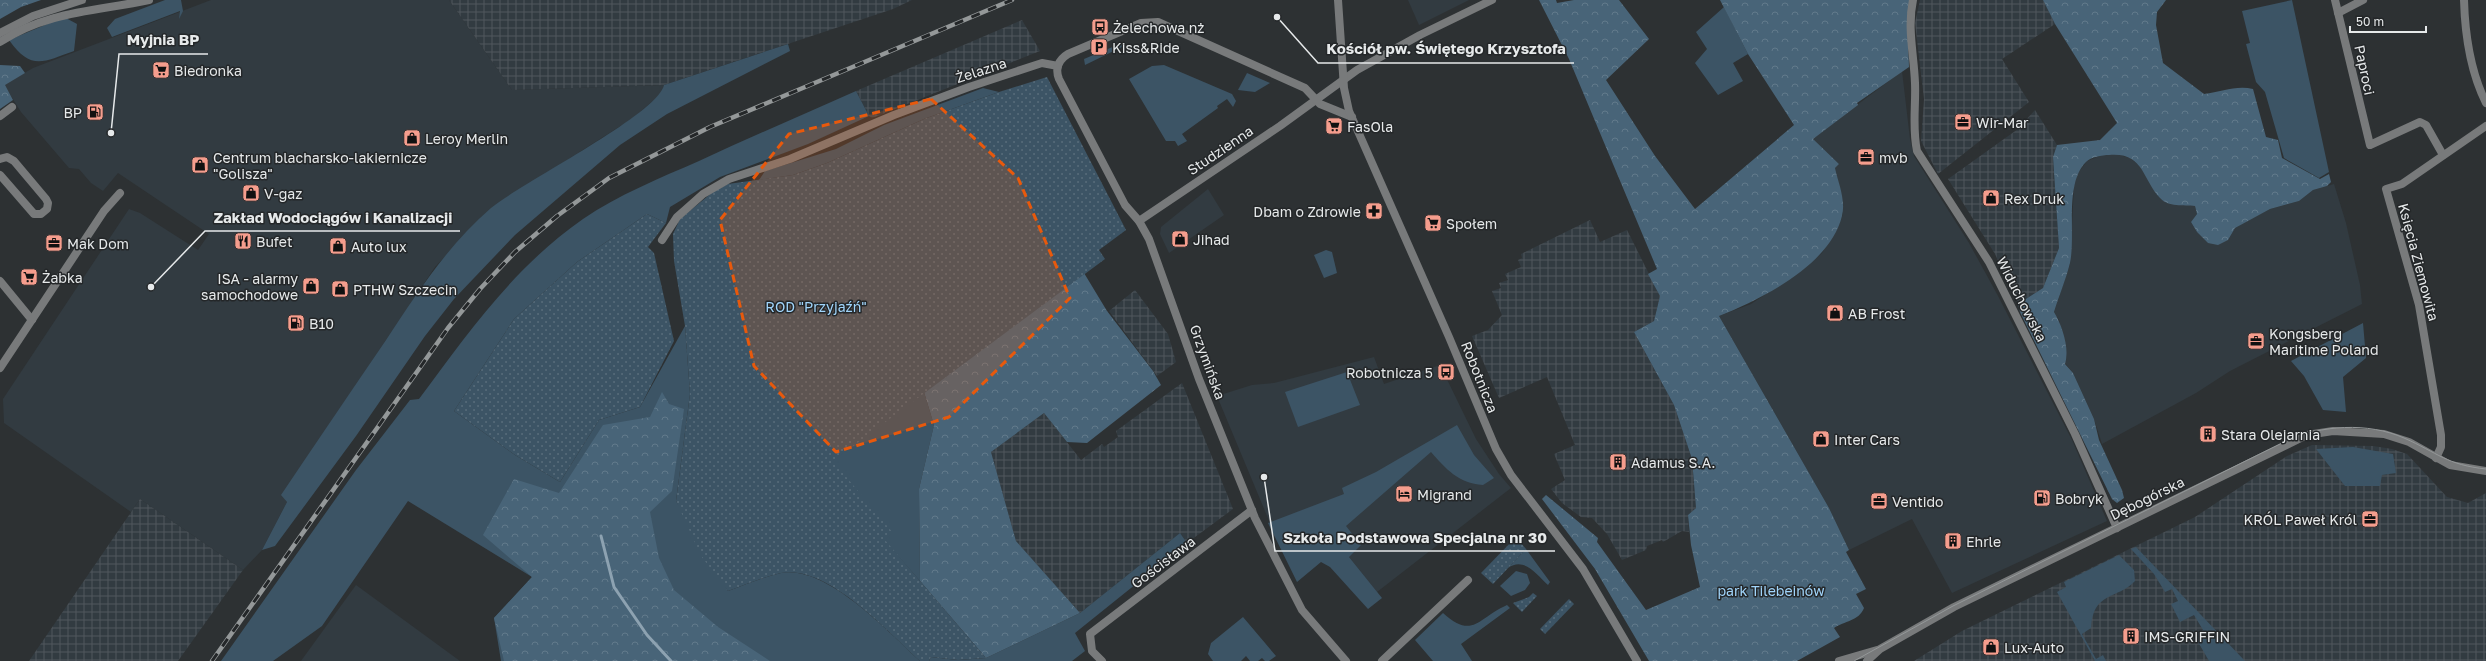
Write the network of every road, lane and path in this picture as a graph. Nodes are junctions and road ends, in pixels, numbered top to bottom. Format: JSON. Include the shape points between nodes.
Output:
{"nodes":[{"id":1,"x":82,"y":0,"type":"edge"},
{"id":2,"x":149,"y":0,"type":"edge"},
{"id":3,"x":1338,"y":0,"type":"edge"},
{"id":4,"x":1492,"y":0,"type":"edge"},
{"id":5,"x":1913,"y":0,"type":"edge"},
{"id":6,"x":2335,"y":0,"type":"edge"},
{"id":7,"x":2363,"y":0,"type":"edge"},
{"id":8,"x":2464,"y":0,"type":"edge"},
{"id":9,"x":2338,"y":13,"type":"junction"},
{"id":10,"x":0,"y":33,"type":"edge"},
{"id":11,"x":0,"y":42,"type":"edge"},
{"id":12,"x":1058,"y":66,"type":"junction"},
{"id":13,"x":1343,"y":80,"type":"junction"},
{"id":14,"x":1315,"y":101,"type":"junction"},
{"id":15,"x":2486,"y":102,"type":"edge"},
{"id":16,"x":12,"y":107,"type":"dead end"},
{"id":17,"x":0,"y":116,"type":"edge"},
{"id":18,"x":1352,"y":117,"type":"junction"},
{"id":19,"x":2486,"y":126,"type":"edge"},
{"id":20,"x":2442,"y":155,"type":"junction"},
{"id":21,"x":0,"y":159,"type":"edge"},
{"id":22,"x":0,"y":175,"type":"edge"},
{"id":23,"x":120,"y":193,"type":"dead end"},
{"id":24,"x":1139,"y":221,"type":"junction"},
{"id":25,"x":662,"y":240,"type":"dead end"},
{"id":26,"x":0,"y":280,"type":"edge"},
{"id":27,"x":32,"y":320,"type":"junction"},
{"id":28,"x":0,"y":368,"type":"edge"},
{"id":29,"x":2436,"y":458,"type":"junction"},
{"id":30,"x":2486,"y":471,"type":"edge"},
{"id":31,"x":1252,"y":510,"type":"junction"},
{"id":32,"x":2117,"y":528,"type":"junction"},
{"id":33,"x":1468,"y":580,"type":"dead end"},
{"id":34,"x":1880,"y":649,"type":"junction"},
{"id":35,"x":1102,"y":661,"type":"edge"},
{"id":36,"x":1346,"y":661,"type":"edge"},
{"id":37,"x":1382,"y":661,"type":"edge"},
{"id":38,"x":1637,"y":661,"type":"edge"},
{"id":39,"x":1839,"y":661,"type":"edge"},
{"id":40,"x":1867,"y":661,"type":"edge"}],
"edges":[{"from":1,"to":10,"type":"street","via":[[33,16]]},
{"from":2,"to":11,"type":"street","via":[[71,13],[36,24]]},
{"from":3,"to":13,"type":"street","name":"Robotnicza"},
{"from":4,"to":13,"type":"street","name":"Studzienna","via":[[1420,35]]},
{"from":5,"to":32,"type":"street","name":"Widuchowska","via":[[1910,26],[1915,85],[1914,138],[1917,151],[1989,262],[2075,434]]},
{"from":6,"to":9,"type":"street","name":"Paproci"},
{"from":7,"to":9,"type":"street"},
{"from":8,"to":15,"type":"street","via":[[2467,44],[2473,69]]},
{"from":9,"to":20,"type":"street","name":"Paproci","via":[[2370,145],[2420,122],[2426,125]]},
{"from":12,"to":14,"type":"street","via":[[1062,58],[1068,54],[1141,23],[1158,22],[1302,86]]},
{"from":12,"to":24,"type":"street","name":"Grzymińska","via":[[1059,79],[1111,180],[1125,205]]},
{"from":12,"to":25,"type":"street","name":"Żelazna","via":[[1042,63],[969,87],[894,115],[790,159],[729,179],[707,191],[677,217]]},
{"from":13,"to":14,"type":"street","name":"Studzienna"},
{"from":13,"to":18,"type":"street","name":"Robotnicza"},
{"from":14,"to":18,"type":"street"},
{"from":14,"to":24,"type":"street","name":"Studzienna"},
{"from":16,"to":17,"type":"street"},
{"from":18,"to":38,"type":"street","name":"Robotnicza","via":[[1422,273],[1498,454],[1583,569]]},
{"from":19,"to":20,"type":"street","name":"Księcia Ziemowita"},
{"from":20,"to":29,"type":"street","name":"Księcia Ziemowita","via":[[2402,184],[2386,189],[2419,305],[2441,435],[2441,447]]},
{"from":21,"to":22,"type":"street","via":[[7,157],[14,161],[46,198],[47,210],[41,214],[34,214]]},
{"from":23,"to":27,"type":"street","via":[[104,212]]},
{"from":24,"to":31,"type":"street","name":"Grzymińska","via":[[1154,251],[1199,379]]},
{"from":26,"to":27,"type":"street"},
{"from":27,"to":28,"type":"street"},
{"from":29,"to":30,"type":"street","name":"Dębogórska","via":[[2455,466]]},
{"from":29,"to":32,"type":"street","name":"Dębogórska","via":[[2409,442],[2384,434],[2347,431],[2313,433],[2286,443]]},
{"from":31,"to":35,"type":"street","name":"Gościsława","via":[[1090,634],[1092,651]]},
{"from":31,"to":36,"type":"street","name":"Grzymińska","via":[[1302,610]]},
{"from":32,"to":34,"type":"street","name":"Dębogórska","via":[[1954,608]]},
{"from":33,"to":37,"type":"street"},
{"from":34,"to":39,"type":"street","name":"Dębogórska"},
{"from":34,"to":40,"type":"street","name":"Dębogórska"}]}
